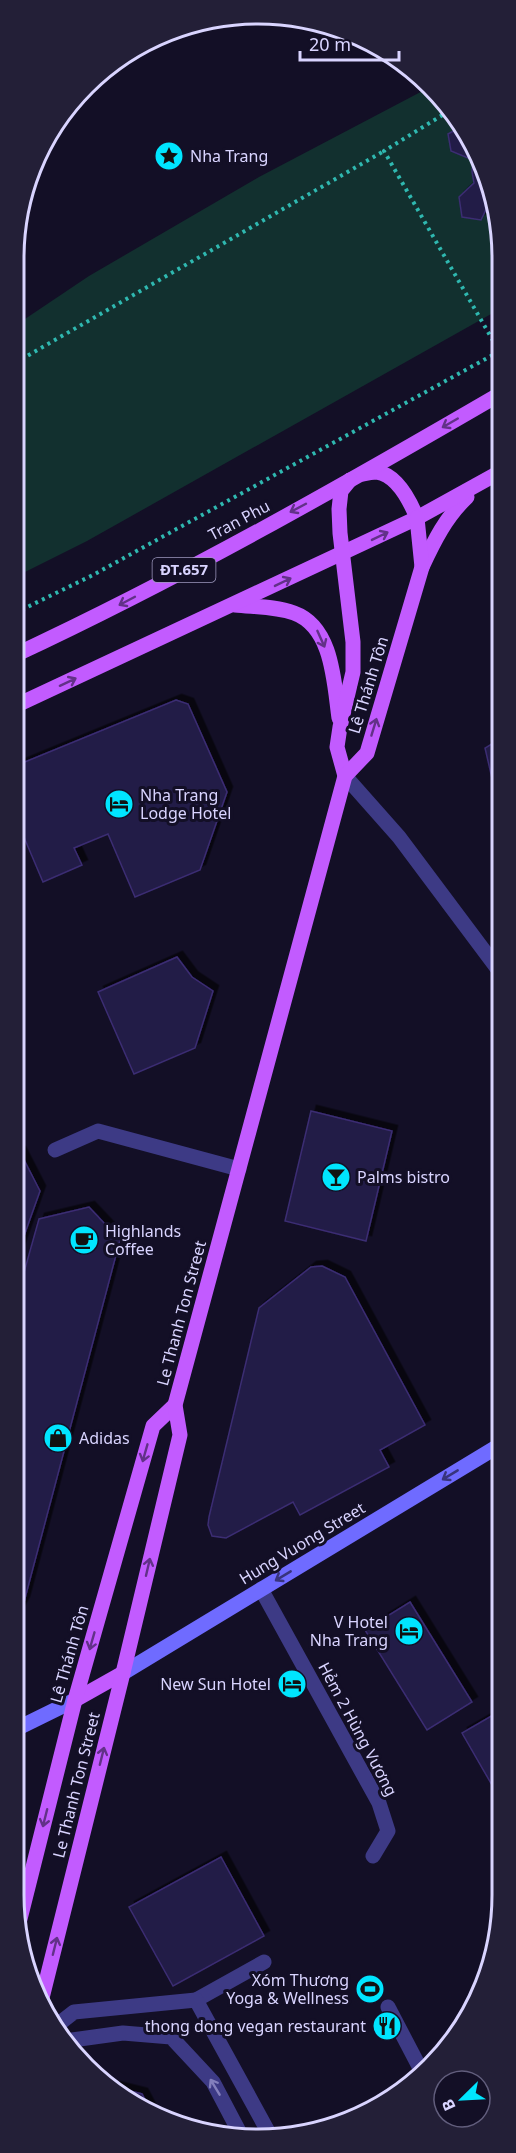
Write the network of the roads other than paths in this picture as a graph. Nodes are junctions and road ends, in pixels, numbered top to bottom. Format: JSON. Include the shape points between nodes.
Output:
{"nodes":[{"id":1,"x":492,"y":399,"type":"edge"},
{"id":2,"x":356,"y":477,"type":"junction"},
{"id":3,"x":492,"y":477,"type":"edge"},
{"id":4,"x":483,"y":482,"type":"junction"},
{"id":5,"x":417,"y":518,"type":"junction"},
{"id":6,"x":342,"y":553,"type":"junction"},
{"id":7,"x":422,"y":567,"type":"junction"},
{"id":8,"x":234,"y":605,"type":"junction"},
{"id":9,"x":24,"y":651,"type":"edge"},
{"id":10,"x":24,"y":702,"type":"edge"},
{"id":11,"x":340,"y":727,"type":"junction"},
{"id":12,"x":345,"y":776,"type":"junction"},
{"id":13,"x":492,"y":961,"type":"edge"},
{"id":14,"x":56,"y":1150,"type":"dead end"},
{"id":15,"x":239,"y":1169,"type":"junction"},
{"id":16,"x":175,"y":1405,"type":"junction"},
{"id":17,"x":492,"y":1450,"type":"edge"},
{"id":18,"x":261,"y":1589,"type":"junction"},
{"id":19,"x":123,"y":1673,"type":"junction"},
{"id":20,"x":75,"y":1700,"type":"junction"},
{"id":21,"x":24,"y":1725,"type":"edge"},
{"id":22,"x":373,"y":1856,"type":"dead end"},
{"id":23,"x":24,"y":1901,"type":"edge"},
{"id":24,"x":264,"y":1962,"type":"dead end"},
{"id":25,"x":44,"y":1990,"type":"edge"},
{"id":26,"x":196,"y":2000,"type":"junction"},
{"id":27,"x":388,"y":2007,"type":"dead end"},
{"id":28,"x":61,"y":2022,"type":"edge"},
{"id":29,"x":74,"y":2040,"type":"edge"},
{"id":30,"x":418,"y":2065,"type":"edge"},
{"id":31,"x":237,"y":2128,"type":"edge"},
{"id":32,"x":266,"y":2128,"type":"edge"}],
"edges":[{"from":1,"to":2,"type":"main road","name":"Tran Phu","number":"ĐT.657","one_way":true},
{"from":2,"to":5,"type":"main road","via":[[377,472],[391,478]]},
{"from":2,"to":6,"type":"main road","via":[[341,490]]},
{"from":2,"to":9,"type":"main road","name":"Tran Phu","number":"ĐT.657","one_way":true,"via":[[107,612]]},
{"from":3,"to":4,"type":"main road"},
{"from":4,"to":5,"type":"main road"},
{"from":4,"to":7,"type":"main road","via":[[453,510]]},
{"from":6,"to":5,"type":"main road","one_way":true},
{"from":5,"to":7,"type":"main road","name":"Lê Thánh Tôn"},
{"from":8,"to":6,"type":"main road","one_way":true},
{"from":6,"to":11,"type":"main road","name":"Lê Thánh Tôn","via":[[354,642],[353,672]]},
{"from":12,"to":7,"type":"main road","name":"Lê Thánh Tôn","one_way":true,"via":[[367,753]]},
{"from":10,"to":8,"type":"main road","one_way":true},
{"from":8,"to":11,"type":"main road","one_way":true,"via":[[280,609],[297,614],[317,629],[333,673]]},
{"from":11,"to":12,"type":"main road","name":"Lê Thánh Tôn","via":[[337,747]]},
{"from":12,"to":13,"type":"street","via":[[399,837]]},
{"from":12,"to":15,"type":"main road","name":"Le Thanh Ton Street"},
{"from":14,"to":15,"type":"street","via":[[98,1131]]},
{"from":15,"to":16,"type":"main road","name":"Le Thanh Ton Street"},
{"from":19,"to":16,"type":"main road","name":"Le Thanh Ton Street","one_way":true,"via":[[180,1435]]},
{"from":16,"to":20,"type":"main road","name":"Lê Thánh Tôn","one_way":true,"via":[[153,1426]]},
{"from":17,"to":18,"type":"street","name":"Hung Vuong Street","one_way":true},
{"from":18,"to":19,"type":"street","name":"Hung Vuong Street"},
{"from":18,"to":22,"type":"street","name":"Hẻm 2 Hùng Vương","via":[[379,1803],[388,1831]]},
{"from":19,"to":20,"type":"main road"},
{"from":25,"to":19,"type":"main road","name":"Le Thanh Ton Street","one_way":true},
{"from":20,"to":21,"type":"street"},
{"from":20,"to":23,"type":"main road","name":"Lê Thánh Tôn","one_way":true},
{"from":24,"to":26,"type":"street"},
{"from":26,"to":28,"type":"street","via":[[74,2012]]},
{"from":26,"to":32,"type":"street"},
{"from":27,"to":30,"type":"street"},
{"from":31,"to":29,"type":"street","one_way":true,"via":[[213,2082],[171,2037],[123,2033]]}]}
